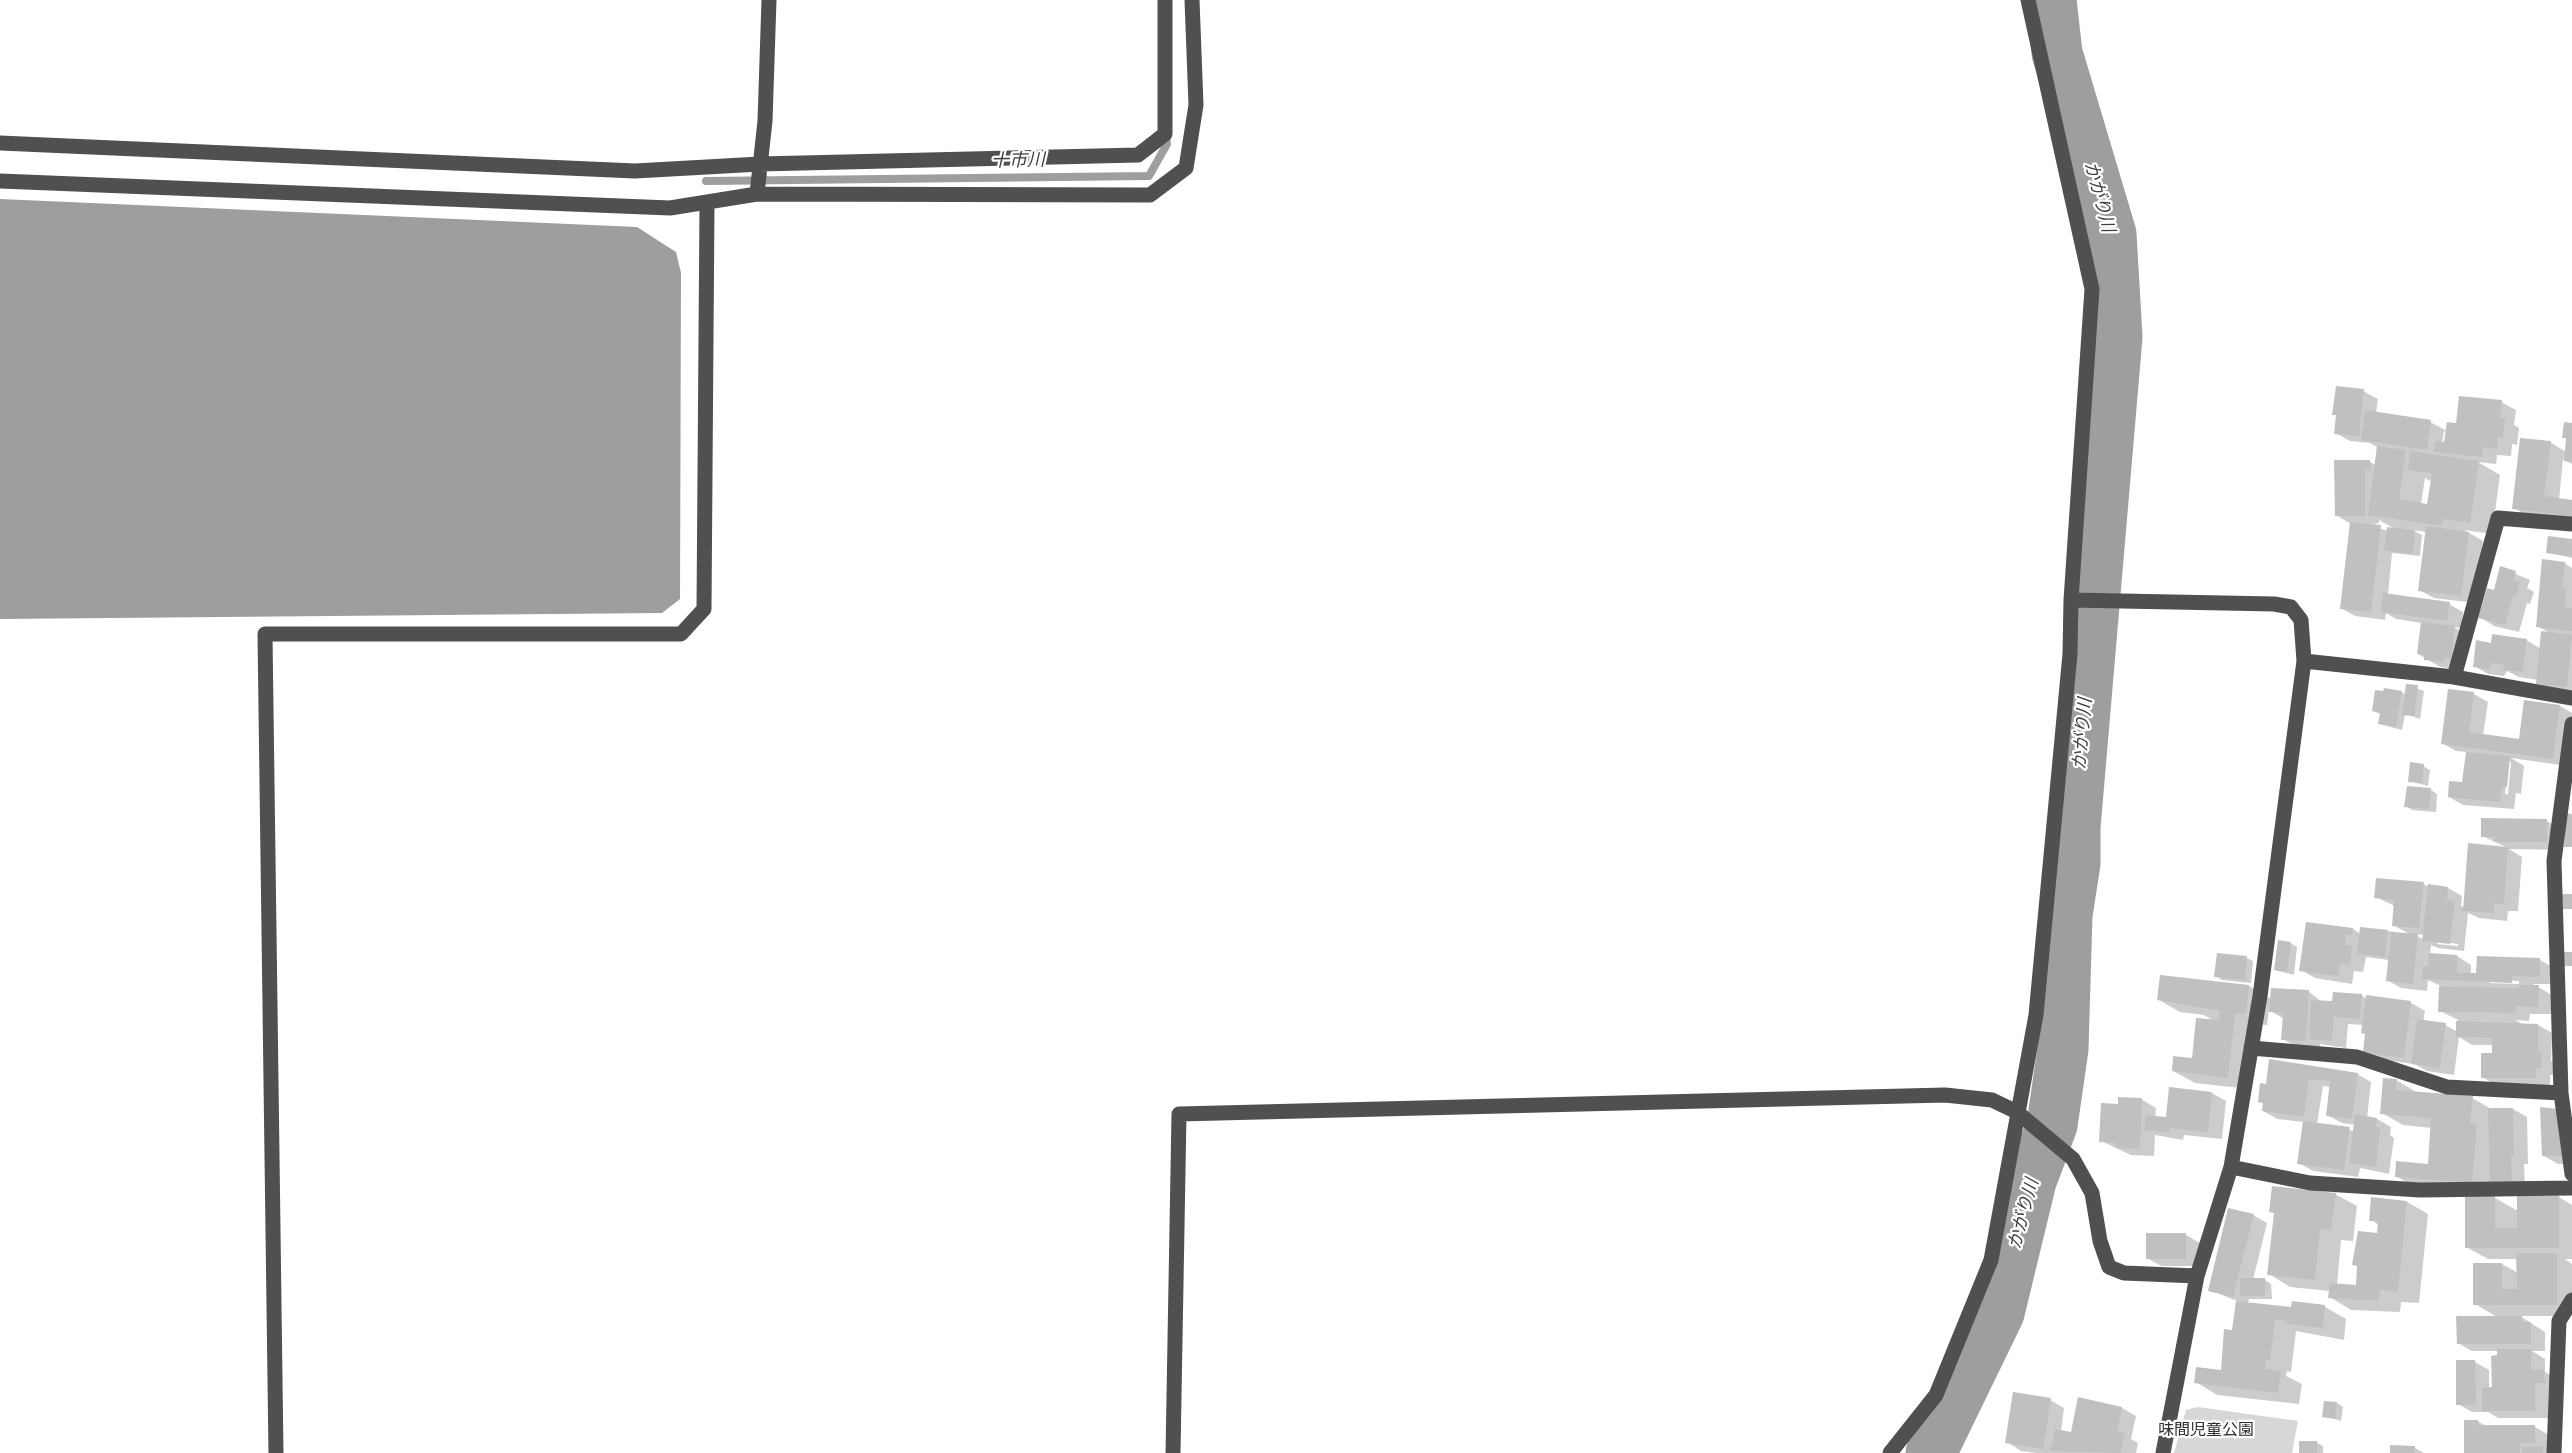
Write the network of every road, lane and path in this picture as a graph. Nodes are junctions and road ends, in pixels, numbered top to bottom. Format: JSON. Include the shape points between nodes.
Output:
{"nodes":[{"id":1,"x":769,"y":0,"type":"edge"},
{"id":2,"x":1165,"y":0,"type":"edge"},
{"id":3,"x":1192,"y":0,"type":"edge"},
{"id":4,"x":2028,"y":0,"type":"edge"},
{"id":5,"x":0,"y":143,"type":"edge"},
{"id":6,"x":760,"y":164,"type":"junction"},
{"id":7,"x":0,"y":181,"type":"edge"},
{"id":8,"x":757,"y":194,"type":"junction"},
{"id":9,"x":707,"y":203,"type":"junction"},
{"id":10,"x":2572,"y":524,"type":"edge"},
{"id":11,"x":2071,"y":600,"type":"junction"},
{"id":12,"x":2304,"y":661,"type":"junction"},
{"id":13,"x":2454,"y":677,"type":"junction"},
{"id":14,"x":2572,"y":698,"type":"edge"},
{"id":15,"x":2572,"y":724,"type":"edge"},
{"id":16,"x":2251,"y":1048,"type":"junction"},
{"id":17,"x":2561,"y":1093,"type":"junction"},
{"id":18,"x":2017,"y":1112,"type":"junction"},
{"id":19,"x":2231,"y":1167,"type":"junction"},
{"id":20,"x":2572,"y":1174,"type":"edge"},
{"id":21,"x":2572,"y":1188,"type":"edge"},
{"id":22,"x":2197,"y":1276,"type":"junction"},
{"id":23,"x":2572,"y":1300,"type":"edge"},
{"id":24,"x":276,"y":1453,"type":"edge"},
{"id":25,"x":1173,"y":1453,"type":"edge"},
{"id":26,"x":1890,"y":1453,"type":"edge"},
{"id":27,"x":2163,"y":1453,"type":"edge"},
{"id":28,"x":2554,"y":1453,"type":"edge"}],
"edges":[{"from":1,"to":6,"type":"street"},
{"from":2,"to":6,"type":"street","via":[[1165,134],[1138,155]]},
{"from":3,"to":8,"type":"street","via":[[1196,105],[1186,168],[1150,195]]},
{"from":4,"to":11,"type":"street","via":[[2092,289]]},
{"from":5,"to":6,"type":"street","via":[[635,171]]},
{"from":6,"to":8,"type":"street"},
{"from":7,"to":9,"type":"street","via":[[670,208]]},
{"from":8,"to":9,"type":"street"},
{"from":9,"to":24,"type":"street","via":[[704,609],[681,634],[265,634]]},
{"from":10,"to":13,"type":"street","via":[[2498,518]]},
{"from":11,"to":12,"type":"street","via":[[2290,607],[2301,621]]},
{"from":11,"to":18,"type":"street","via":[[2070,654],[2036,1015]]},
{"from":12,"to":13,"type":"street"},
{"from":12,"to":16,"type":"street"},
{"from":13,"to":14,"type":"street"},
{"from":15,"to":17,"type":"street","via":[[2554,861]]},
{"from":16,"to":17,"type":"street","via":[[2357,1057],[2447,1087]]},
{"from":16,"to":19,"type":"street"},
{"from":17,"to":20,"type":"street"},
{"from":18,"to":22,"type":"street","via":[[2073,1159],[2092,1193],[2109,1267],[2124,1273]]},
{"from":18,"to":25,"type":"street","via":[[1992,1100],[1945,1095],[1179,1114]]},
{"from":18,"to":26,"type":"street","via":[[1991,1260],[1936,1395]]},
{"from":19,"to":21,"type":"street","via":[[2310,1183],[2420,1190]]},
{"from":19,"to":22,"type":"street"},
{"from":22,"to":27,"type":"street"},
{"from":23,"to":28,"type":"street","via":[[2559,1321]]}]}
